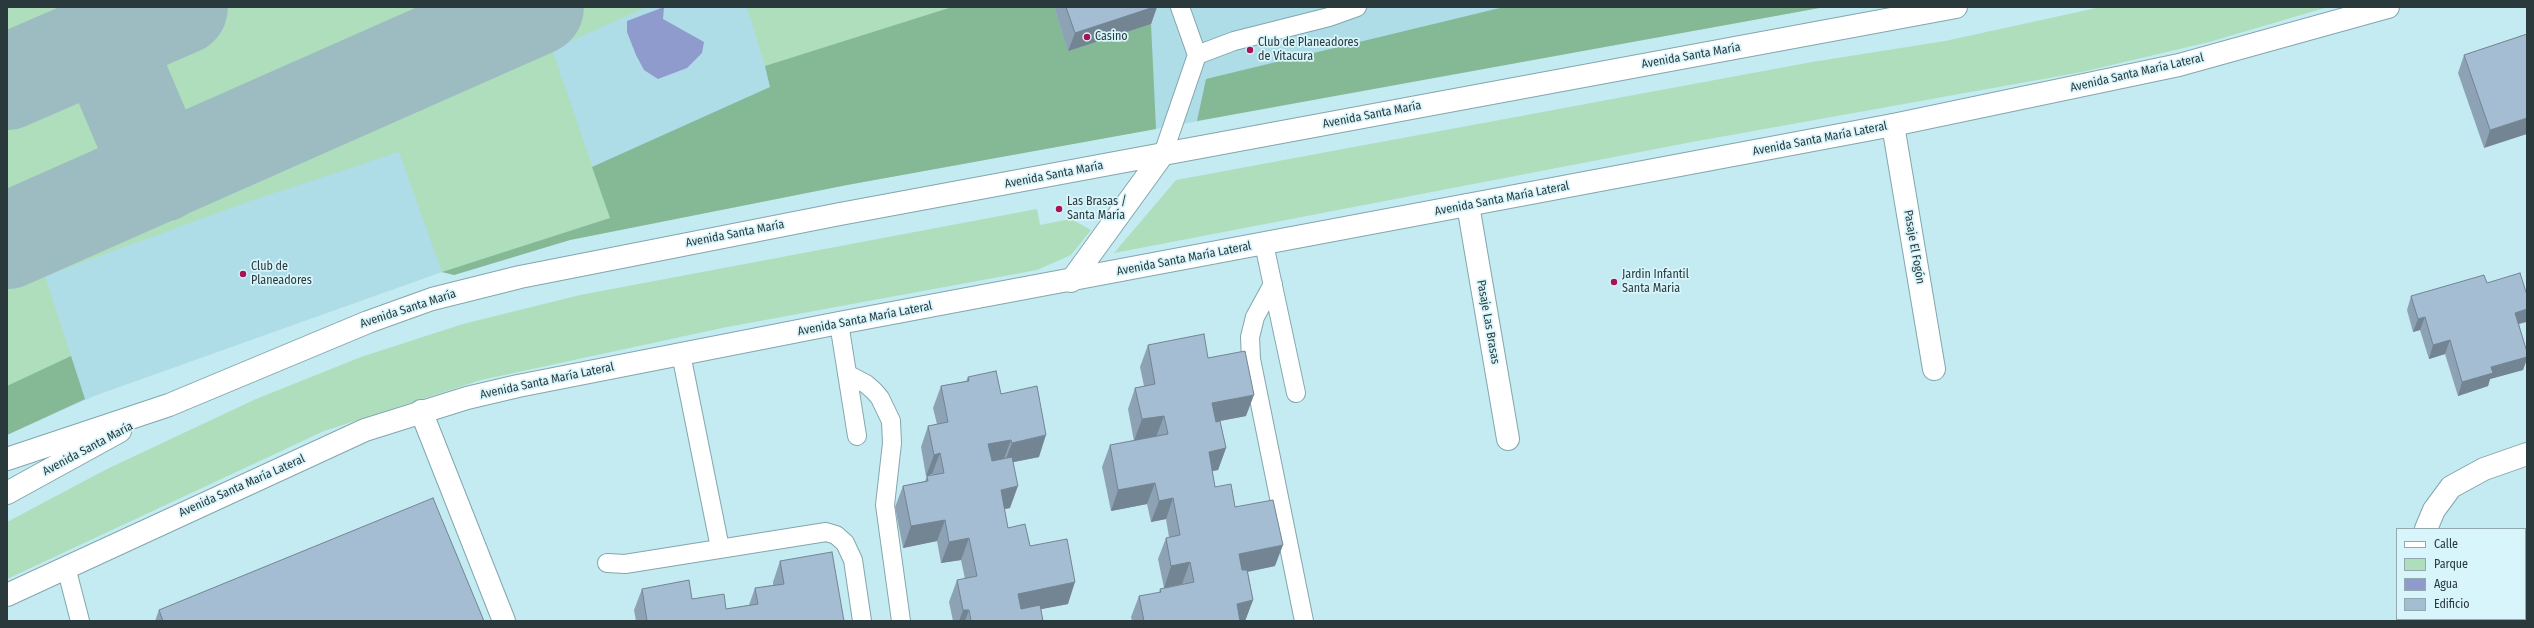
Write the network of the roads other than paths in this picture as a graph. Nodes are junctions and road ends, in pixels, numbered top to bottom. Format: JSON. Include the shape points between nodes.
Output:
{"nodes":[{"id":1,"x":1180,"y":7,"type":"edge"},
{"id":2,"x":1357,"y":7,"type":"edge"},
{"id":3,"x":1956,"y":7,"type":"edge"},
{"id":4,"x":2388,"y":7,"type":"edge"},
{"id":5,"x":1198,"y":55,"type":"junction"},
{"id":6,"x":1894,"y":125,"type":"junction"},
{"id":7,"x":1163,"y":154,"type":"junction"},
{"id":8,"x":1468,"y":205,"type":"junction"},
{"id":9,"x":1264,"y":244,"type":"junction"},
{"id":10,"x":1071,"y":281,"type":"junction"},
{"id":11,"x":1273,"y":284,"type":"junction"},
{"id":12,"x":839,"y":323,"type":"junction"},
{"id":13,"x":681,"y":354,"type":"junction"},
{"id":14,"x":1934,"y":369,"type":"dead end"},
{"id":15,"x":847,"y":374,"type":"junction"},
{"id":16,"x":1296,"y":393,"type":"dead end"},
{"id":17,"x":169,"y":405,"type":"junction"},
{"id":18,"x":421,"y":411,"type":"junction"},
{"id":19,"x":857,"y":436,"type":"dead end"},
{"id":20,"x":1508,"y":439,"type":"dead end"},
{"id":21,"x":2527,"y":454,"type":"edge"},
{"id":22,"x":7,"y":459,"type":"edge"},
{"id":23,"x":7,"y":493,"type":"edge"},
{"id":24,"x":2430,"y":519,"type":"edge"},
{"id":25,"x":720,"y":548,"type":"junction"},
{"id":26,"x":606,"y":563,"type":"dead end"},
{"id":27,"x":66,"y":566,"type":"junction"},
{"id":28,"x":7,"y":595,"type":"edge"},
{"id":29,"x":80,"y":621,"type":"edge"},
{"id":30,"x":504,"y":621,"type":"edge"},
{"id":31,"x":862,"y":621,"type":"edge"},
{"id":32,"x":901,"y":621,"type":"edge"},
{"id":33,"x":1304,"y":621,"type":"edge"}],
"edges":[{"from":1,"to":5,"type":"lane"},
{"from":2,"to":5,"type":"lane","via":[[1234,42]]},
{"from":3,"to":7,"type":"street","name":"Avenida Santa María"},
{"from":4,"to":6,"type":"street","name":"Avenida Santa María Lateral","via":[[2179,65]]},
{"from":5,"to":7,"type":"lane"},
{"from":6,"to":8,"type":"street","name":"Avenida Santa María Lateral"},
{"from":6,"to":14,"type":"street","name":"Pasaje El Fogón"},
{"from":7,"to":10,"type":"street"},
{"from":7,"to":17,"type":"street","name":"Avenida Santa María","via":[[617,257],[432,299],[368,322]]},
{"from":8,"to":9,"type":"street","name":"Avenida Santa María Lateral"},
{"from":8,"to":20,"type":"street","name":"Pasaje Las Brasas"},
{"from":9,"to":10,"type":"street","name":"Avenida Santa María Lateral"},
{"from":9,"to":11,"type":"lane"},
{"from":10,"to":12,"type":"street","name":"Avenida Santa María Lateral"},
{"from":11,"to":16,"type":"lane"},
{"from":11,"to":33,"type":"lane","via":[[1255,317],[1250,337],[1251,359]]},
{"from":12,"to":13,"type":"street","name":"Avenida Santa María Lateral"},
{"from":12,"to":15,"type":"lane"},
{"from":13,"to":18,"type":"street","name":"Avenida Santa María Lateral","via":[[518,386]]},
{"from":13,"to":25,"type":"lane"},
{"from":15,"to":19,"type":"lane"},
{"from":15,"to":32,"type":"lane","via":[[874,391],[891,421],[892,443],[885,505]]},
{"from":17,"to":22,"type":"street","name":"Avenida Santa María"},
{"from":17,"to":23,"type":"street","name":"Avenida Santa María"},
{"from":18,"to":27,"type":"street","name":"Avenida Santa María Lateral","via":[[365,430]]},
{"from":18,"to":30,"type":"street"},
{"from":21,"to":24,"type":"street","via":[[2484,469],[2451,487]]},
{"from":25,"to":26,"type":"lane","via":[[625,564]]},
{"from":25,"to":31,"type":"lane","via":[[810,533],[826,532],[836,535],[845,544],[853,560]]},
{"from":27,"to":28,"type":"street","name":"Avenida Santa María Lateral"},
{"from":27,"to":29,"type":"lane"}]}
